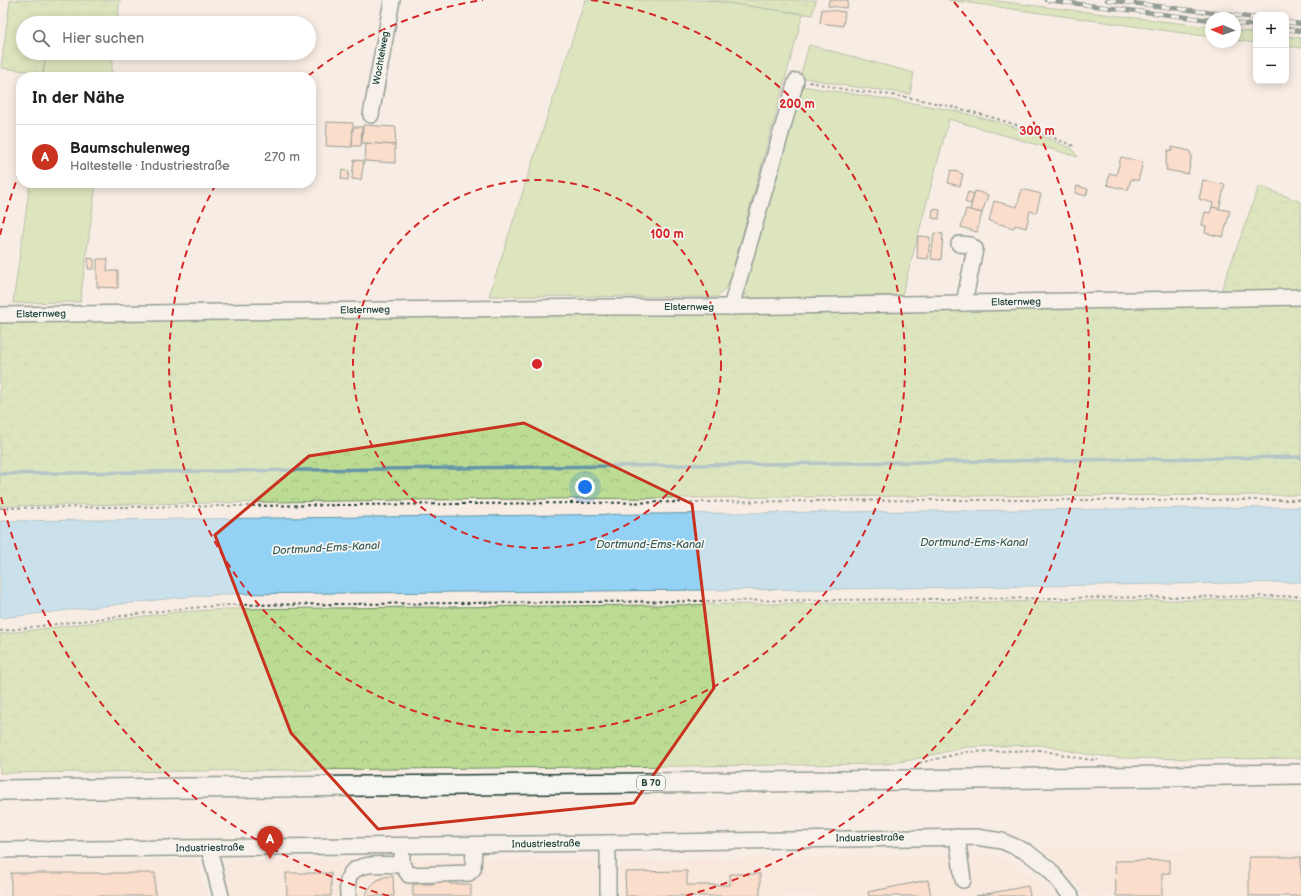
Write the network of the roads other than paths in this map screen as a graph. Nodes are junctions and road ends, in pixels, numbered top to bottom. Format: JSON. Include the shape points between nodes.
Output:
{"nodes":[{"id":1,"x":392,"y":0,"type":"edge"},
{"id":2,"x":796,"y":81,"type":"road end"},
{"id":3,"x":371,"y":115,"type":"dead end"},
{"id":4,"x":959,"y":244,"type":"dead end"},
{"id":5,"x":1301,"y":297,"type":"edge"},
{"id":6,"x":964,"y":302,"type":"junction"},
{"id":7,"x":730,"y":307,"type":"junction"},
{"id":8,"x":0,"y":315,"type":"edge"},
{"id":9,"x":1301,"y":774,"type":"edge"},
{"id":10,"x":0,"y":790,"type":"edge"},
{"id":11,"x":957,"y":837,"type":"junction"},
{"id":12,"x":608,"y":843,"type":"junction"},
{"id":13,"x":474,"y":845,"type":"junction"},
{"id":14,"x":402,"y":846,"type":"junction"},
{"id":15,"x":209,"y":848,"type":"junction"},
{"id":16,"x":0,"y":850,"type":"edge"},
{"id":17,"x":402,"y":865,"type":"junction"},
{"id":18,"x":963,"y":880,"type":"dead end"},
{"id":19,"x":221,"y":896,"type":"edge"},
{"id":20,"x":348,"y":896,"type":"edge"},
{"id":21,"x":608,"y":896,"type":"edge"},
{"id":22,"x":1071,"y":896,"type":"edge"}],
"edges":[{"from":1,"to":3,"type":"street","name":"Wachtelweg"},
{"from":2,"to":7,"type":"street"},
{"from":4,"to":6,"type":"street","via":[[970,245],[976,249]]},
{"from":5,"to":6,"type":"street","name":"Elsternweg"},
{"from":6,"to":7,"type":"street","name":"Elsternweg"},
{"from":7,"to":8,"type":"street","name":"Elsternweg"},
{"from":9,"to":10,"type":"main road","number":"B 70"},
{"from":11,"to":12,"type":"street","name":"Industriestraße"},
{"from":11,"to":18,"type":"street"},
{"from":11,"to":22,"type":"street","name":"Industriestraße","via":[[1002,841],[1027,852],[1049,870]]},
{"from":12,"to":13,"type":"street","name":"Industriestraße"},
{"from":12,"to":21,"type":"street"},
{"from":13,"to":14,"type":"street","name":"Industriestraße"},
{"from":13,"to":17,"type":"street","via":[[473,869],[469,874],[409,875]]},
{"from":14,"to":15,"type":"street","name":"Industriestraße"},
{"from":14,"to":17,"type":"street"},
{"from":15,"to":16,"type":"street","name":"Industriestraße"},
{"from":15,"to":19,"type":"street"},
{"from":17,"to":20,"type":"street","via":[[359,867],[352,872],[348,880]]}]}
